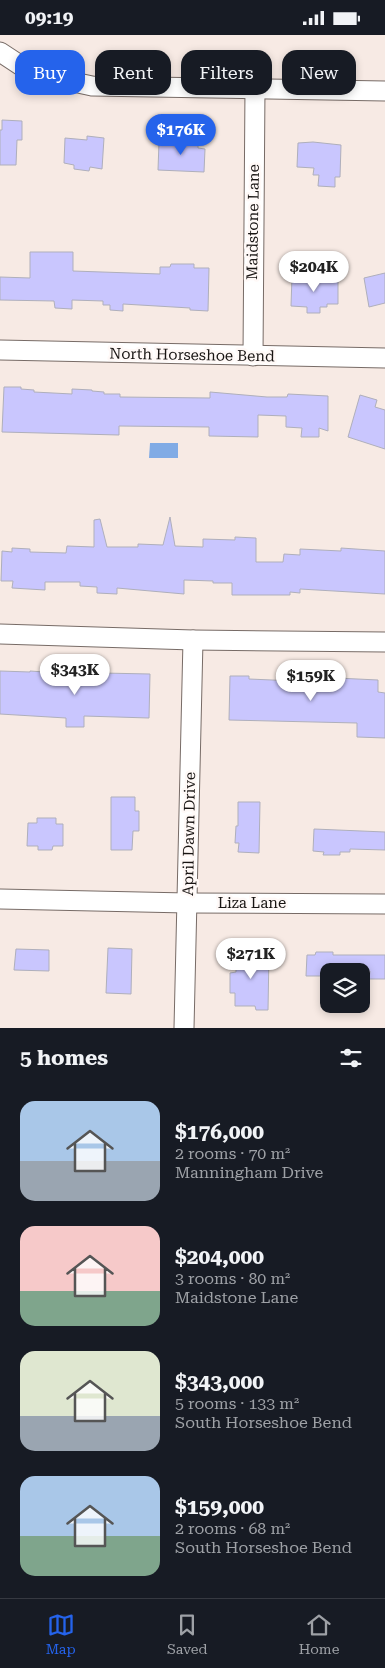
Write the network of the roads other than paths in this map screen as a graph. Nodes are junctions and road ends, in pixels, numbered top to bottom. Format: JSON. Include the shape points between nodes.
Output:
{"nodes":[{"id":1,"x":0,"y":52,"type":"edge"},
{"id":2,"x":181,"y":88,"type":"edge"},
{"id":3,"x":272,"y":88,"type":"edge"},
{"id":4,"x":385,"y":91,"type":"edge"},
{"id":5,"x":255,"y":95,"type":"edge"},
{"id":6,"x":0,"y":350,"type":"edge"},
{"id":7,"x":253,"y":356,"type":"junction"},
{"id":8,"x":385,"y":358,"type":"edge"},
{"id":9,"x":0,"y":634,"type":"edge"},
{"id":10,"x":193,"y":640,"type":"junction"},
{"id":11,"x":385,"y":642,"type":"edge"},
{"id":12,"x":0,"y":899,"type":"edge"},
{"id":13,"x":187,"y":903,"type":"junction"},
{"id":14,"x":385,"y":904,"type":"edge"},
{"id":15,"x":184,"y":1028,"type":"edge"}],
"edges":[{"from":1,"to":2,"type":"street","via":[[32,73],[92,87]]},
{"from":3,"to":4,"type":"street"},
{"from":5,"to":7,"type":"street","name":"Maidstone Lane"},
{"from":6,"to":7,"type":"street","name":"North Horseshoe Bend"},
{"from":7,"to":8,"type":"street","name":"North Horseshoe Bend"},
{"from":9,"to":10,"type":"street"},
{"from":10,"to":11,"type":"street"},
{"from":10,"to":13,"type":"street","name":"April Dawn Drive"},
{"from":12,"to":13,"type":"street","name":"Liza Lane"},
{"from":13,"to":14,"type":"street","name":"Liza Lane"},
{"from":13,"to":15,"type":"street","name":"April Dawn Drive"}]}
